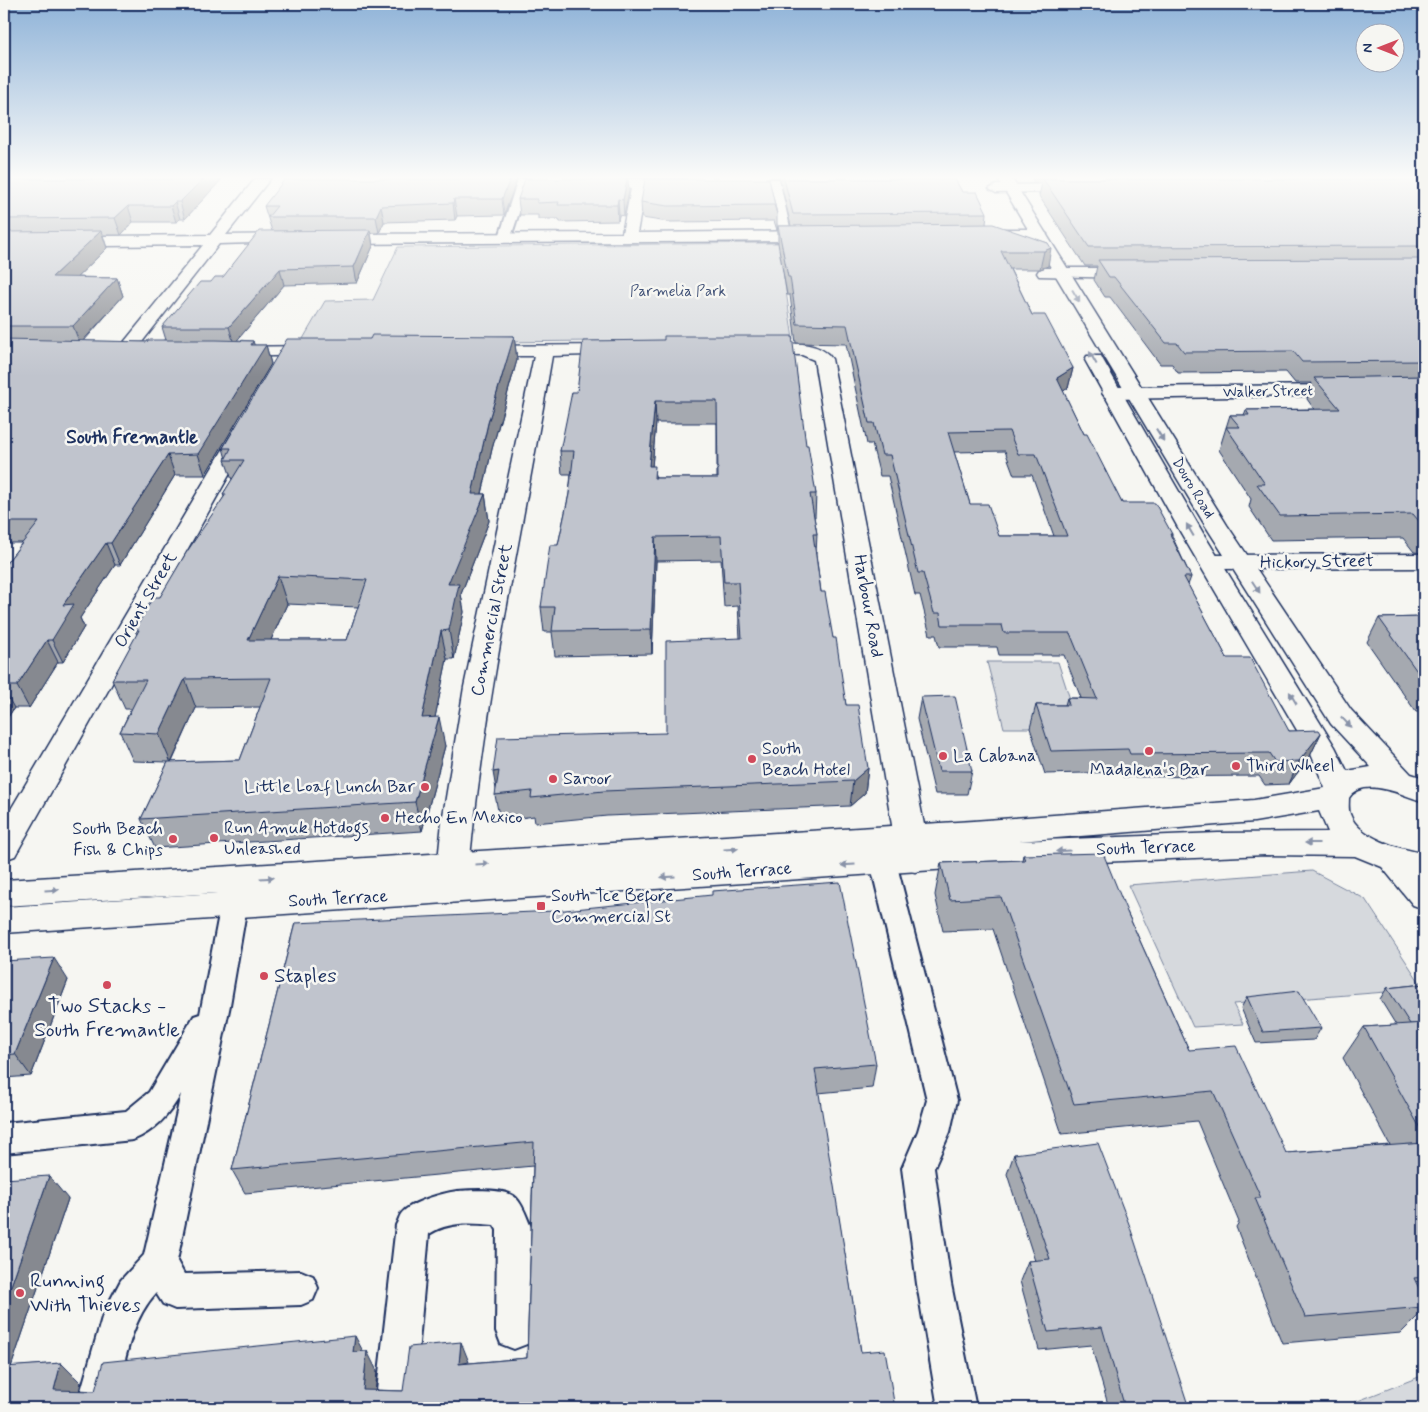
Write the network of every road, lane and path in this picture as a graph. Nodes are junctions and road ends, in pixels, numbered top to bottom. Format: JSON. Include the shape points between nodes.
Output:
{"nodes":[{"id":1,"x":212,"y":245,"type":"edge"},
{"id":2,"x":1037,"y":245,"type":"edge"},
{"id":3,"x":1142,"y":272,"type":"edge"},
{"id":4,"x":1054,"y":273,"type":"junction"},
{"id":5,"x":637,"y":350,"type":"edge"},
{"id":6,"x":734,"y":350,"type":"edge"},
{"id":7,"x":338,"y":351,"type":"edge"},
{"id":8,"x":456,"y":351,"type":"edge"},
{"id":9,"x":544,"y":351,"type":"junction"},
{"id":10,"x":152,"y":352,"type":"edge"},
{"id":11,"x":211,"y":352,"type":"edge"},
{"id":12,"x":289,"y":352,"type":"junction"},
{"id":13,"x":276,"y":375,"type":"edge"},
{"id":14,"x":1366,"y":391,"type":"edge"},
{"id":15,"x":1112,"y":393,"type":"junction"},
{"id":16,"x":1135,"y":393,"type":"junction"},
{"id":17,"x":256,"y":410,"type":"edge"},
{"id":18,"x":1424,"y":561,"type":"edge"},
{"id":19,"x":1210,"y":562,"type":"junction"},
{"id":20,"x":1240,"y":562,"type":"junction"},
{"id":21,"x":1413,"y":786,"type":"edge"},
{"id":22,"x":1337,"y":793,"type":"junction"},
{"id":23,"x":1361,"y":844,"type":"junction"},
{"id":24,"x":4,"y":848,"type":"edge"},
{"id":25,"x":912,"y":849,"type":"junction"},
{"id":26,"x":883,"y":862,"type":"junction"},
{"id":27,"x":1409,"y":863,"type":"edge"},
{"id":28,"x":452,"y":879,"type":"junction"},
{"id":29,"x":237,"y":892,"type":"junction"},
{"id":30,"x":4,"y":893,"type":"edge"},
{"id":31,"x":1424,"y":896,"type":"edge"},
{"id":32,"x":4,"y":920,"type":"edge"},
{"id":33,"x":216,"y":1005,"type":"junction"},
{"id":34,"x":4,"y":1138,"type":"edge"},
{"id":35,"x":159,"y":1264,"type":"junction"},
{"id":36,"x":301,"y":1288,"type":"dead end"},
{"id":37,"x":514,"y":1331,"type":"dead end"},
{"id":38,"x":95,"y":1408,"type":"edge"},
{"id":39,"x":394,"y":1408,"type":"edge"},
{"id":40,"x":957,"y":1408,"type":"edge"}],
"edges":[{"from":1,"to":10,"type":"street","via":[[116,352]]},
{"from":2,"to":4,"type":"street","name":"Douro Road"},
{"from":3,"to":4,"type":"street"},
{"from":15,"to":4,"type":"street","name":"Douro Road","one_way":true},
{"from":4,"to":16,"type":"street","name":"Douro Road","one_way":true},
{"from":5,"to":9,"type":"street"},
{"from":6,"to":25,"type":"street","name":"Harbour Road","via":[[802,350],[818,353],[824,359]]},
{"from":7,"to":12,"type":"street"},
{"from":8,"to":9,"type":"street"},
{"from":9,"to":28,"type":"street","name":"Commercial Street","via":[[477,694]]},
{"from":11,"to":12,"type":"street"},
{"from":12,"to":13,"type":"street"},
{"from":14,"to":16,"type":"street","name":"Walker Street"},
{"from":15,"to":16,"type":"street","name":"Walker Street"},
{"from":19,"to":15,"type":"street","name":"Douro Road","one_way":true},
{"from":16,"to":20,"type":"street","name":"Douro Road","one_way":true},
{"from":17,"to":24,"type":"street","name":"Orient Street"},
{"from":18,"to":20,"type":"street","name":"Hickory Street"},
{"from":19,"to":20,"type":"street","name":"Hickory Street"},
{"from":22,"to":19,"type":"street","name":"Douro Road","one_way":true,"via":[[1325,754]]},
{"from":20,"to":21,"type":"street","name":"Douro Road","one_way":true,"via":[[1341,717]]},
{"from":21,"to":22,"type":"street","name":"South Terrace","via":[[1382,778],[1364,778],[1350,781]]},
{"from":22,"to":23,"type":"street","name":"Douro Road","via":[[1334,809],[1339,822]]},
{"from":22,"to":25,"type":"street","name":"South Terrace","via":[[1254,811]]},
{"from":23,"to":25,"type":"street","name":"South Terrace","one_way":true},
{"from":23,"to":27,"type":"street"},
{"from":25,"to":26,"type":"street","name":"South Terrace"},
{"from":28,"to":25,"type":"street","name":"South Terrace","one_way":true},
{"from":26,"to":28,"type":"street","name":"South Terrace","one_way":true},
{"from":26,"to":40,"type":"lane","via":[[942,1100],[934,1132],[918,1168],[934,1284]]},
{"from":27,"to":31,"type":"street"},
{"from":28,"to":29,"type":"street","name":"South Terrace"},
{"from":30,"to":29,"type":"street","name":"South Terrace","one_way":true},
{"from":29,"to":32,"type":"street","name":"South Terrace"},
{"from":29,"to":33,"type":"lane"},
{"from":33,"to":34,"type":"lane","via":[[160,1102],[133,1124]]},
{"from":33,"to":35,"type":"lane"},
{"from":35,"to":36,"type":"lane","via":[[175,1292]]},
{"from":35,"to":38,"type":"lane","via":[[132,1292],[116,1327]]},
{"from":37,"to":39,"type":"lane","via":[[514,1227],[504,1209],[459,1206],[431,1213],[414,1225]]}]}
